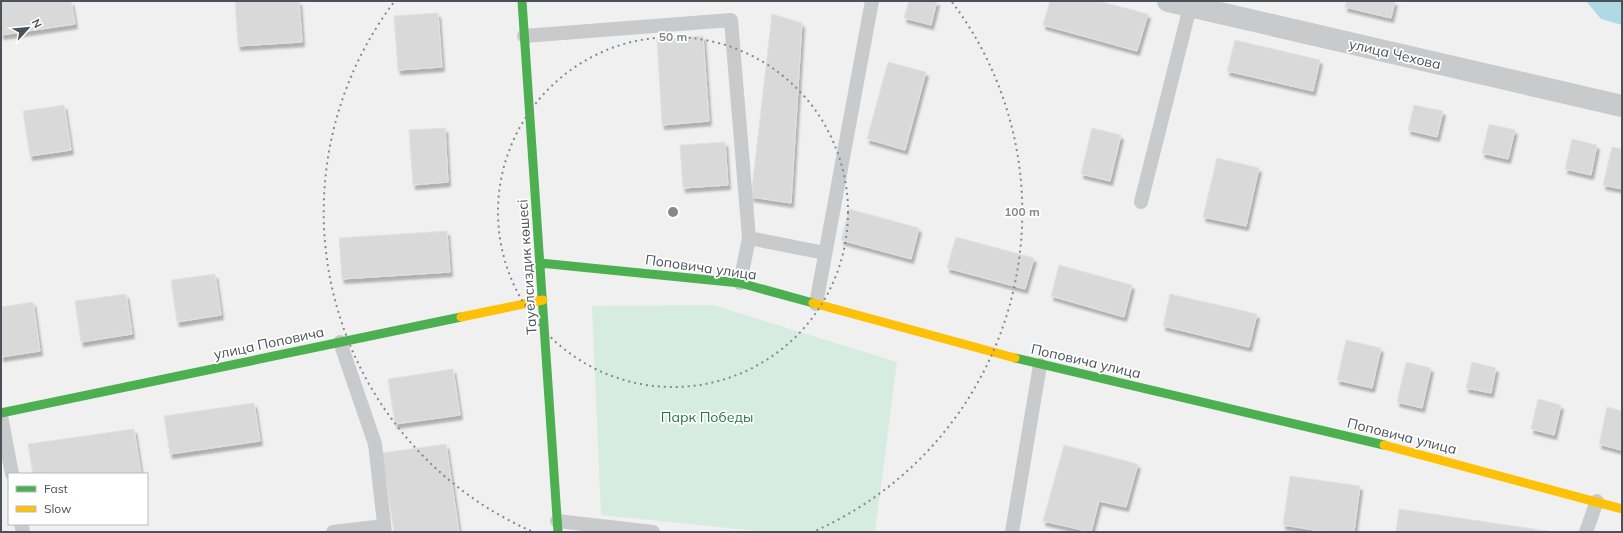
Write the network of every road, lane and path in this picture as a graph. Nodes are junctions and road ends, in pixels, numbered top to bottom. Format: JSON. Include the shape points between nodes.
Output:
{"nodes":[{"id":1,"x":522,"y":1,"type":"edge"},
{"id":2,"x":872,"y":1,"type":"edge"},
{"id":3,"x":1168,"y":1,"type":"edge"},
{"id":4,"x":1190,"y":7,"type":"junction"},
{"id":5,"x":524,"y":36,"type":"junction"},
{"id":6,"x":1622,"y":106,"type":"edge"},
{"id":7,"x":1141,"y":202,"type":"dead end"},
{"id":8,"x":749,"y":238,"type":"junction"},
{"id":9,"x":825,"y":253,"type":"junction"},
{"id":10,"x":540,"y":263,"type":"junction"},
{"id":11,"x":740,"y":283,"type":"junction"},
{"id":12,"x":543,"y":300,"type":"junction"},
{"id":13,"x":816,"y":304,"type":"junction"},
{"id":14,"x":340,"y":342,"type":"junction"},
{"id":15,"x":1040,"y":365,"type":"junction"},
{"id":16,"x":1,"y":413,"type":"edge"},
{"id":17,"x":1,"y":416,"type":"edge"},
{"id":18,"x":12,"y":473,"type":"edge"},
{"id":19,"x":1597,"y":502,"type":"junction"},
{"id":20,"x":1622,"y":509,"type":"edge"},
{"id":21,"x":558,"y":526,"type":"edge"},
{"id":22,"x":384,"y":529,"type":"edge"},
{"id":23,"x":333,"y":532,"type":"edge"},
{"id":24,"x":653,"y":532,"type":"edge"},
{"id":25,"x":1012,"y":532,"type":"edge"},
{"id":26,"x":1586,"y":532,"type":"edge"}],
"edges":[{"from":1,"to":5,"type":"street","name":"Тауелсиздик көшесі"},
{"from":2,"to":9,"type":"lane"},
{"from":3,"to":4,"type":"street","name":"улица Чехова"},
{"from":4,"to":6,"type":"street","name":"улица Чехова"},
{"from":4,"to":7,"type":"lane"},
{"from":5,"to":8,"type":"lane","via":[[731,20]]},
{"from":5,"to":10,"type":"street","name":"Тауелсиздик көшесі"},
{"from":8,"to":9,"type":"lane"},
{"from":8,"to":11,"type":"lane"},
{"from":9,"to":13,"type":"lane"},
{"from":10,"to":11,"type":"street","name":"Поповича улица"},
{"from":10,"to":12,"type":"street","name":"Тауелсиздик көшесі"},
{"from":11,"to":13,"type":"street","name":"Поповича улица"},
{"from":12,"to":14,"type":"street","name":"улица Поповича"},
{"from":12,"to":21,"type":"street","name":"Тауелсиздик көшесі"},
{"from":13,"to":15,"type":"street","name":"Поповича улица"},
{"from":14,"to":16,"type":"street","name":"улица Поповича"},
{"from":14,"to":22,"type":"lane","via":[[375,444]]},
{"from":15,"to":19,"type":"street","name":"Поповича улица","via":[[1367,441]]},
{"from":15,"to":25,"type":"lane"},
{"from":17,"to":18,"type":"lane"},
{"from":19,"to":20,"type":"street","name":"Поповича улица"},
{"from":19,"to":26,"type":"lane"},
{"from":21,"to":24,"type":"lane"},
{"from":22,"to":23,"type":"lane"}]}
